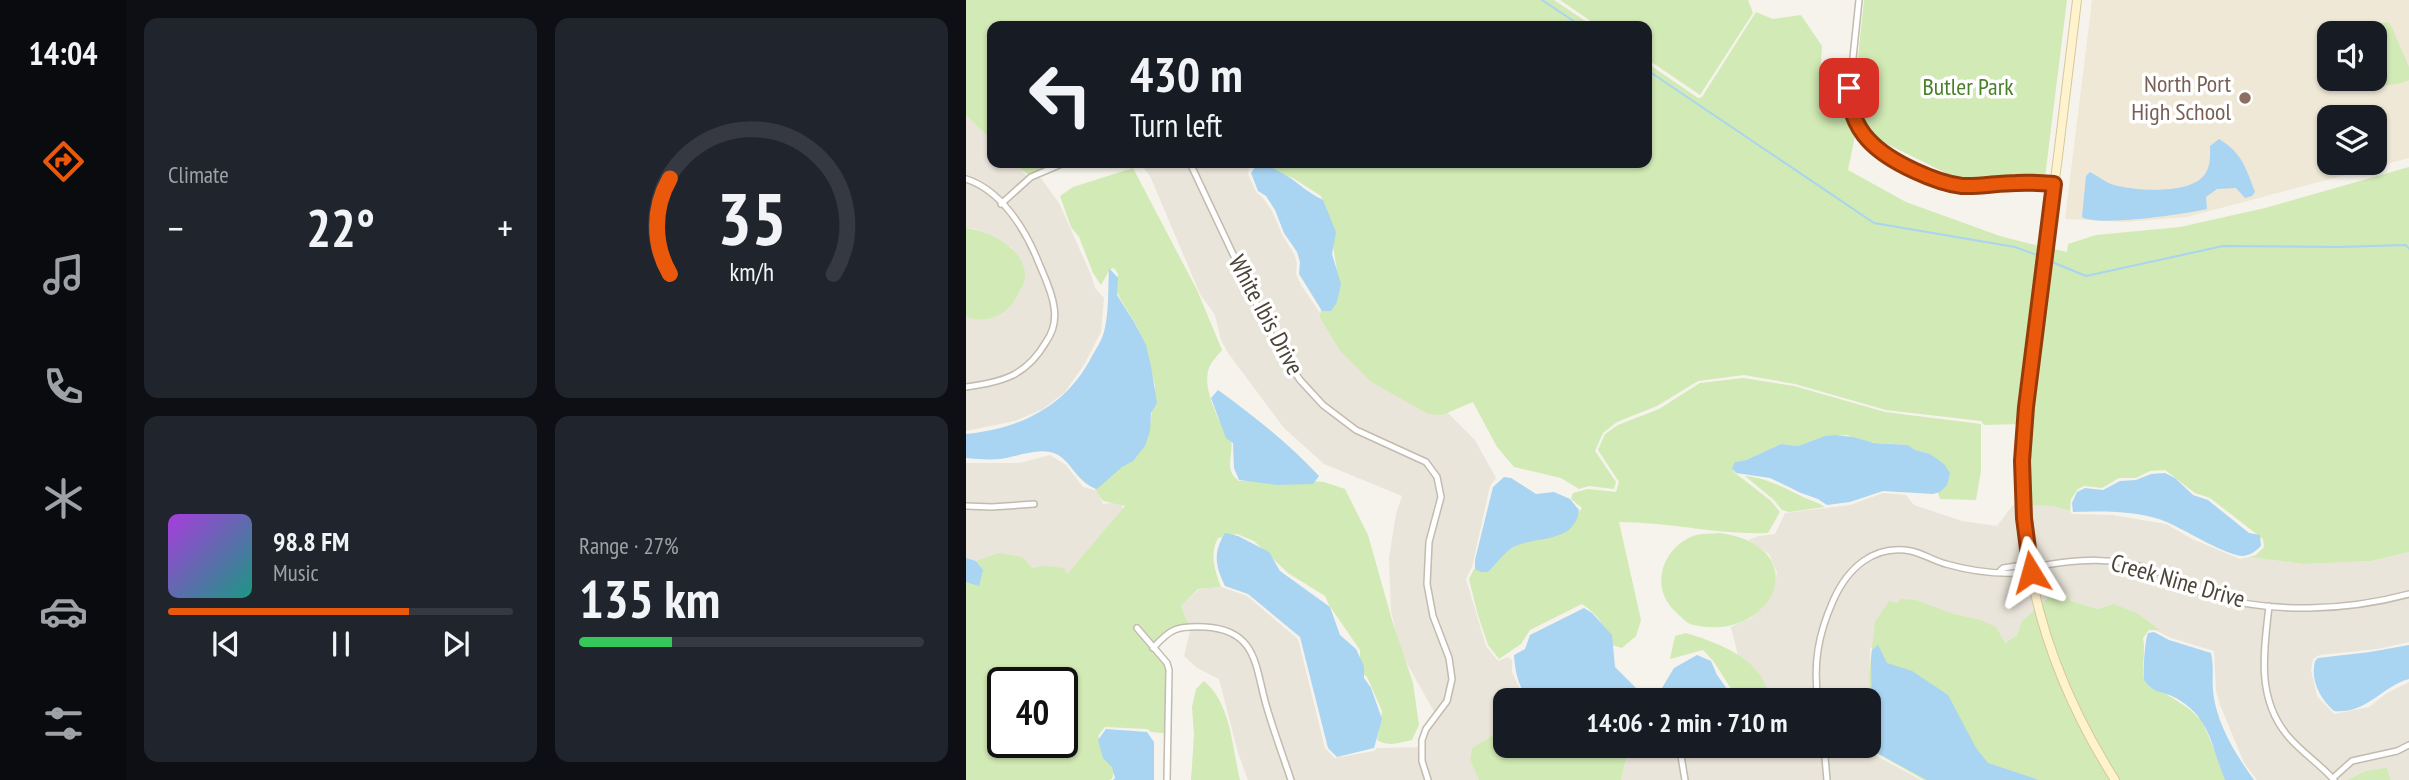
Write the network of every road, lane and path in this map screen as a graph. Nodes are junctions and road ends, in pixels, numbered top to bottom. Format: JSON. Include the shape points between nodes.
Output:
{"nodes":[{"id":1,"x":1859,"y":0,"type":"edge"},
{"id":2,"x":2077,"y":0,"type":"edge"},
{"id":3,"x":1052,"y":168,"type":"edge"},
{"id":4,"x":1192,"y":168,"type":"edge"},
{"id":5,"x":966,"y":180,"type":"edge"},
{"id":6,"x":2054,"y":184,"type":"junction"},
{"id":7,"x":1001,"y":204,"type":"junction"},
{"id":8,"x":966,"y":387,"type":"edge"},
{"id":9,"x":1034,"y":504,"type":"dead end"},
{"id":10,"x":966,"y":506,"type":"edge"},
{"id":11,"x":2030,"y":568,"type":"junction"},
{"id":12,"x":2409,"y":594,"type":"edge"},
{"id":13,"x":2269,"y":606,"type":"junction"},
{"id":14,"x":1137,"y":628,"type":"dead end"},
{"id":15,"x":1153,"y":648,"type":"junction"},
{"id":16,"x":1817,"y":688,"type":"edge"},
{"id":17,"x":1451,"y":690,"type":"junction"},
{"id":18,"x":1461,"y":692,"type":"dead end"},
{"id":19,"x":2409,"y":745,"type":"edge"},
{"id":20,"x":1681,"y":758,"type":"edge"},
{"id":21,"x":1826,"y":758,"type":"edge"},
{"id":22,"x":2333,"y":779,"type":"edge"},
{"id":23,"x":1167,"y":780,"type":"edge"},
{"id":24,"x":1291,"y":780,"type":"edge"},
{"id":25,"x":1428,"y":780,"type":"edge"},
{"id":26,"x":1685,"y":780,"type":"edge"},
{"id":27,"x":1827,"y":780,"type":"edge"},
{"id":28,"x":2115,"y":780,"type":"edge"}],
"edges":[{"from":1,"to":6,"type":"street","via":[[1849,96],[1855,122],[1870,144],[1888,158],[1945,183]]},
{"from":2,"to":6,"type":"street"},
{"from":3,"to":7,"type":"street","via":[[1031,177]]},
{"from":4,"to":17,"type":"street","name":"White Ibis Drive","via":[[1290,368],[1332,412],[1370,438],[1426,462],[1437,477],[1441,497],[1429,542],[1427,584],[1433,617],[1451,663]]},
{"from":5,"to":7,"type":"street","via":[[984,188]]},
{"from":6,"to":11,"type":"street","via":[[2026,407],[2022,480]]},
{"from":7,"to":8,"type":"street","via":[[1020,225],[1034,252],[1054,303],[1053,326],[1038,355],[1019,373]]},
{"from":9,"to":10,"type":"street"},
{"from":11,"to":13,"type":"street","name":"Creek Nine Drive","via":[[2090,559],[2118,561],[2145,567],[2208,595]]},
{"from":11,"to":16,"type":"street","name":"Creek Nine Drive","via":[[2003,574],[1959,567],[1905,550],[1885,551],[1864,560],[1842,582],[1822,628],[1815,661]]},
{"from":11,"to":28,"type":"street","via":[[2058,671]]},
{"from":12,"to":13,"type":"street","name":"Creek Nine Drive","via":[[2350,605]]},
{"from":13,"to":22,"type":"street","via":[[2263,677],[2269,702],[2287,735]]},
{"from":14,"to":15,"type":"street"},
{"from":15,"to":23,"type":"street","via":[[1169,670]]},
{"from":15,"to":24,"type":"street","via":[[1172,630],[1185,626],[1222,630],[1243,642],[1258,667]]},
{"from":17,"to":18,"type":"street"},
{"from":17,"to":25,"type":"street","via":[[1422,740]]},
{"from":19,"to":22,"type":"street","via":[[2356,759]]},
{"from":20,"to":26,"type":"street"},
{"from":21,"to":27,"type":"street"}]}
